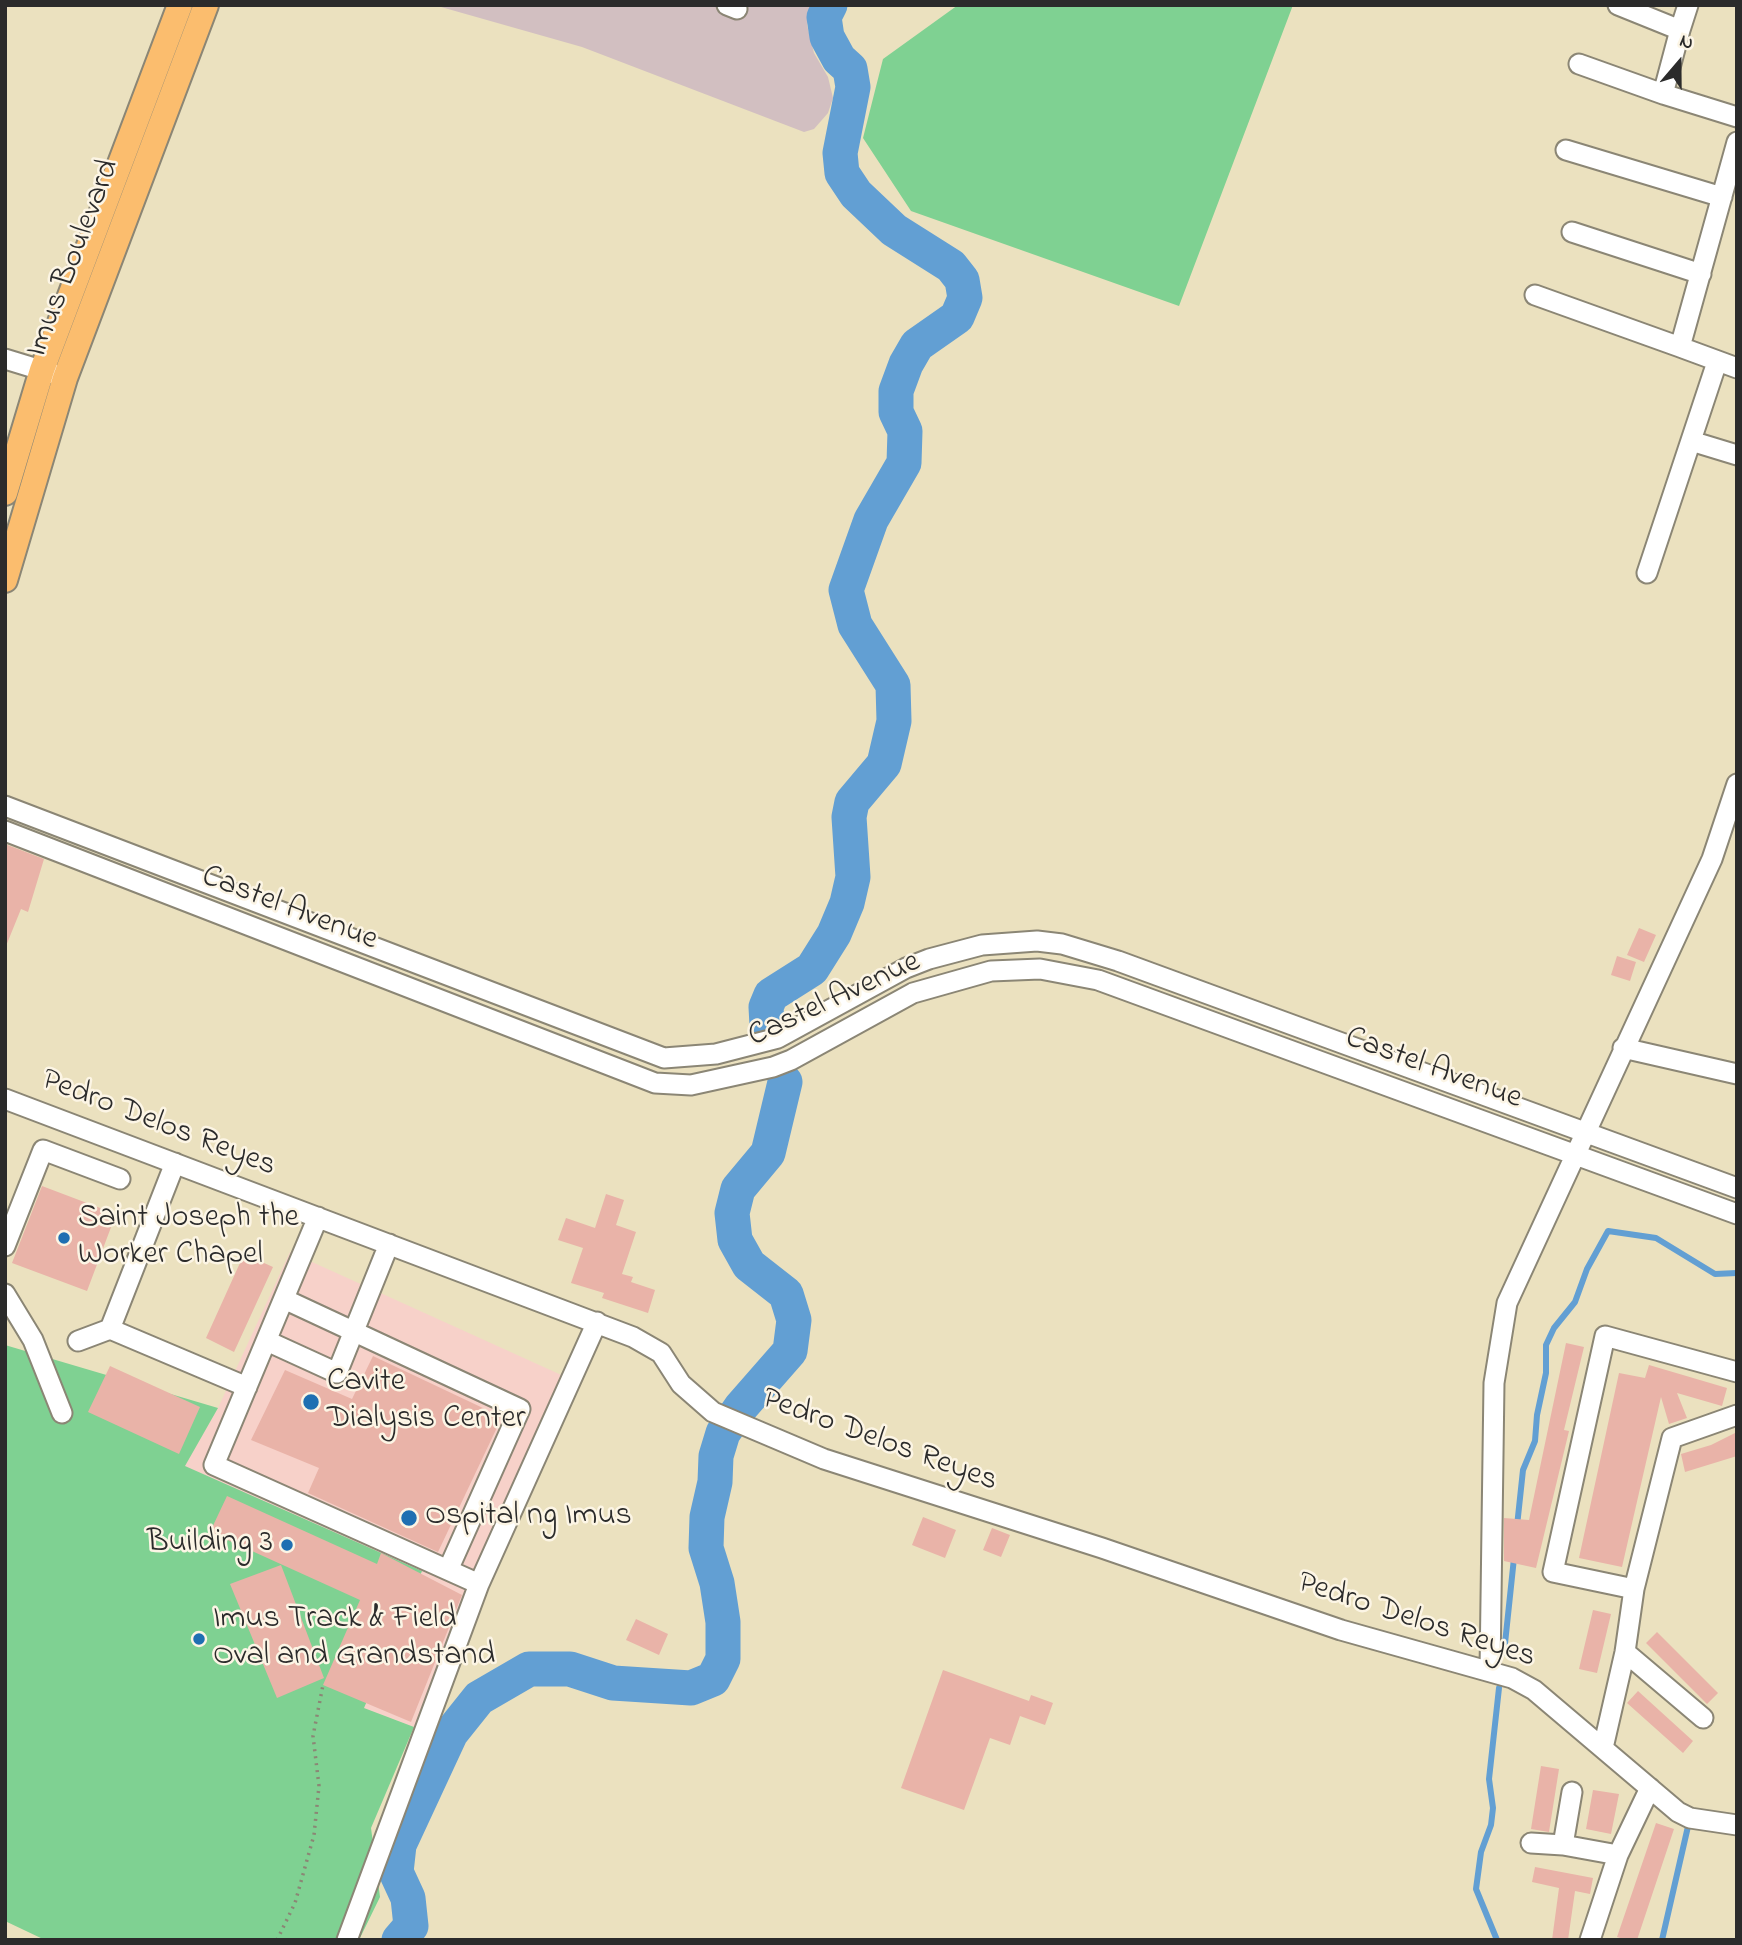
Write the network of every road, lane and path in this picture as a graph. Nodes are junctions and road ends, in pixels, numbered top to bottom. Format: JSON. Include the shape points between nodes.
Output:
{"nodes":[{"id":1,"x":180,"y":5,"type":"edge"},
{"id":2,"x":206,"y":5,"type":"edge"},
{"id":3,"x":1618,"y":5,"type":"edge"},
{"id":4,"x":1688,"y":5,"type":"edge"},
{"id":5,"x":1680,"y":30,"type":"junction"},
{"id":6,"x":1580,"y":64,"type":"dead end"},
{"id":7,"x":1663,"y":94,"type":"junction"},
{"id":8,"x":1737,"y":117,"type":"edge"},
{"id":9,"x":1737,"y":142,"type":"edge"},
{"id":10,"x":1566,"y":149,"type":"dead end"},
{"id":11,"x":1722,"y":197,"type":"junction"},
{"id":12,"x":1572,"y":232,"type":"dead end"},
{"id":13,"x":1700,"y":274,"type":"junction"},
{"id":14,"x":1535,"y":295,"type":"dead end"},
{"id":15,"x":1680,"y":347,"type":"junction"},
{"id":16,"x":5,"y":359,"type":"edge"},
{"id":17,"x":1717,"y":362,"type":"junction"},
{"id":18,"x":1737,"y":368,"type":"edge"},
{"id":19,"x":53,"y":374,"type":"junction"},
{"id":20,"x":1691,"y":441,"type":"junction"},
{"id":21,"x":1737,"y":455,"type":"edge"},
{"id":22,"x":5,"y":493,"type":"edge"},
{"id":23,"x":1647,"y":573,"type":"dead end"},
{"id":24,"x":5,"y":580,"type":"edge"},
{"id":25,"x":1737,"y":784,"type":"edge"},
{"id":26,"x":5,"y":806,"type":"edge"},
{"id":27,"x":5,"y":831,"type":"edge"},
{"id":28,"x":1623,"y":1048,"type":"junction"},
{"id":29,"x":1737,"y":1074,"type":"edge"},
{"id":30,"x":7,"y":1105,"type":"edge"},
{"id":31,"x":1585,"y":1132,"type":"junction"},
{"id":32,"x":1575,"y":1154,"type":"junction"},
{"id":33,"x":175,"y":1163,"type":"junction"},
{"id":34,"x":120,"y":1179,"type":"dead end"},
{"id":35,"x":1737,"y":1188,"type":"edge"},
{"id":36,"x":1737,"y":1214,"type":"edge"},
{"id":37,"x":318,"y":1217,"type":"junction"},
{"id":38,"x":389,"y":1244,"type":"junction"},
{"id":39,"x":5,"y":1246,"type":"edge"},
{"id":40,"x":5,"y":1294,"type":"edge"},
{"id":41,"x":284,"y":1299,"type":"junction"},
{"id":42,"x":597,"y":1322,"type":"junction"},
{"id":43,"x":110,"y":1329,"type":"junction"},
{"id":44,"x":354,"y":1332,"type":"junction"},
{"id":45,"x":78,"y":1341,"type":"dead end"},
{"id":46,"x":267,"y":1341,"type":"junction"},
{"id":47,"x":1737,"y":1372,"type":"edge"},
{"id":48,"x":247,"y":1387,"type":"junction"},
{"id":49,"x":62,"y":1413,"type":"dead end"},
{"id":50,"x":1737,"y":1415,"type":"edge"},
{"id":51,"x":448,"y":1570,"type":"junction"},
{"id":52,"x":479,"y":1584,"type":"junction"},
{"id":53,"x":1634,"y":1589,"type":"junction"},
{"id":54,"x":1625,"y":1652,"type":"junction"},
{"id":55,"x":1490,"y":1671,"type":"junction"},
{"id":56,"x":323,"y":1685,"type":"dead end"},
{"id":57,"x":1703,"y":1718,"type":"dead end"},
{"id":58,"x":1603,"y":1748,"type":"junction"},
{"id":59,"x":1650,"y":1788,"type":"junction"},
{"id":60,"x":1572,"y":1792,"type":"dead end"},
{"id":61,"x":1737,"y":1825,"type":"edge"},
{"id":62,"x":1531,"y":1843,"type":"dead end"},
{"id":63,"x":1563,"y":1845,"type":"junction"},
{"id":64,"x":1618,"y":1855,"type":"junction"},
{"id":65,"x":277,"y":1940,"type":"edge"},
{"id":66,"x":347,"y":1940,"type":"edge"},
{"id":67,"x":1590,"y":1940,"type":"edge"}],
"edges":[{"from":1,"to":19,"type":"main road","name":"Imus Boulevard"},
{"from":2,"to":19,"type":"main road","name":"Imus Boulevard"},
{"from":3,"to":5,"type":"street"},
{"from":4,"to":5,"type":"street"},
{"from":5,"to":7,"type":"street"},
{"from":6,"to":7,"type":"street"},
{"from":7,"to":8,"type":"street"},
{"from":9,"to":11,"type":"street"},
{"from":10,"to":11,"type":"street"},
{"from":11,"to":13,"type":"street"},
{"from":12,"to":13,"type":"street"},
{"from":13,"to":15,"type":"street"},
{"from":14,"to":15,"type":"street"},
{"from":15,"to":17,"type":"street"},
{"from":16,"to":19,"type":"street"},
{"from":17,"to":18,"type":"street"},
{"from":17,"to":20,"type":"street"},
{"from":19,"to":22,"type":"main road","name":"Imus Boulevard"},
{"from":19,"to":24,"type":"main road","name":"Imus Boulevard"},
{"from":20,"to":21,"type":"street"},
{"from":20,"to":23,"type":"street"},
{"from":25,"to":28,"type":"street","via":[[1712,859]]},
{"from":26,"to":31,"type":"street","name":"Castel Avenue","via":[[664,1058],[716,1054],[778,1038],[929,959],[982,945],[1037,941],[1118,961]]},
{"from":27,"to":32,"type":"street","name":"Castel Avenue","via":[[617,1070],[667,1085],[691,1085],[782,1064],[936,985],[990,971],[1040,969],[1098,980]]},
{"from":28,"to":29,"type":"street"},
{"from":28,"to":31,"type":"street"},
{"from":30,"to":33,"type":"street","name":"Pedro Delos Reyes"},
{"from":31,"to":32,"type":"street"},
{"from":31,"to":35,"type":"street","name":"Castel Avenue"},
{"from":32,"to":36,"type":"street","name":"Castel Avenue"},
{"from":32,"to":55,"type":"street","via":[[1507,1303],[1494,1383]]},
{"from":33,"to":37,"type":"street","name":"Pedro Delos Reyes"},
{"from":33,"to":43,"type":"street"},
{"from":34,"to":39,"type":"street","via":[[43,1150]]},
{"from":37,"to":38,"type":"street","name":"Pedro Delos Reyes"},
{"from":37,"to":41,"type":"street"},
{"from":38,"to":42,"type":"street","name":"Pedro Delos Reyes"},
{"from":38,"to":44,"type":"street"},
{"from":40,"to":49,"type":"street","via":[[33,1340]]},
{"from":41,"to":44,"type":"street"},
{"from":41,"to":46,"type":"street"},
{"from":42,"to":52,"type":"street"},
{"from":42,"to":55,"type":"street","name":"Pedro Delos Reyes","via":[[661,1353],[681,1384],[713,1412],[861,1473],[1102,1548],[1341,1630]]},
{"from":43,"to":45,"type":"street"},
{"from":43,"to":48,"type":"street"},
{"from":44,"to":46,"type":"street","via":[[338,1373]]},
{"from":44,"to":51,"type":"street","via":[[520,1409]]},
{"from":46,"to":48,"type":"street"},
{"from":47,"to":53,"type":"street","via":[[1605,1336],[1553,1572]]},
{"from":48,"to":51,"type":"street","via":[[214,1465]]},
{"from":50,"to":53,"type":"street","via":[[1672,1438]]},
{"from":51,"to":52,"type":"street"},
{"from":52,"to":66,"type":"street"},
{"from":53,"to":54,"type":"street"},
{"from":54,"to":57,"type":"street"},
{"from":54,"to":58,"type":"street"},
{"from":55,"to":58,"type":"street","name":"Pedro Delos Reyes","via":[[1534,1690]]},
{"from":56,"to":65,"type":"path","via":[[313,1736],[318,1786],[314,1835],[295,1903]]},
{"from":58,"to":59,"type":"street","name":"Pedro Delos Reyes"},
{"from":59,"to":61,"type":"street","name":"Pedro Delos Reyes","via":[[1690,1818]]},
{"from":59,"to":64,"type":"street"},
{"from":60,"to":63,"type":"street"},
{"from":62,"to":63,"type":"street"},
{"from":63,"to":64,"type":"street"},
{"from":64,"to":67,"type":"street"}]}
